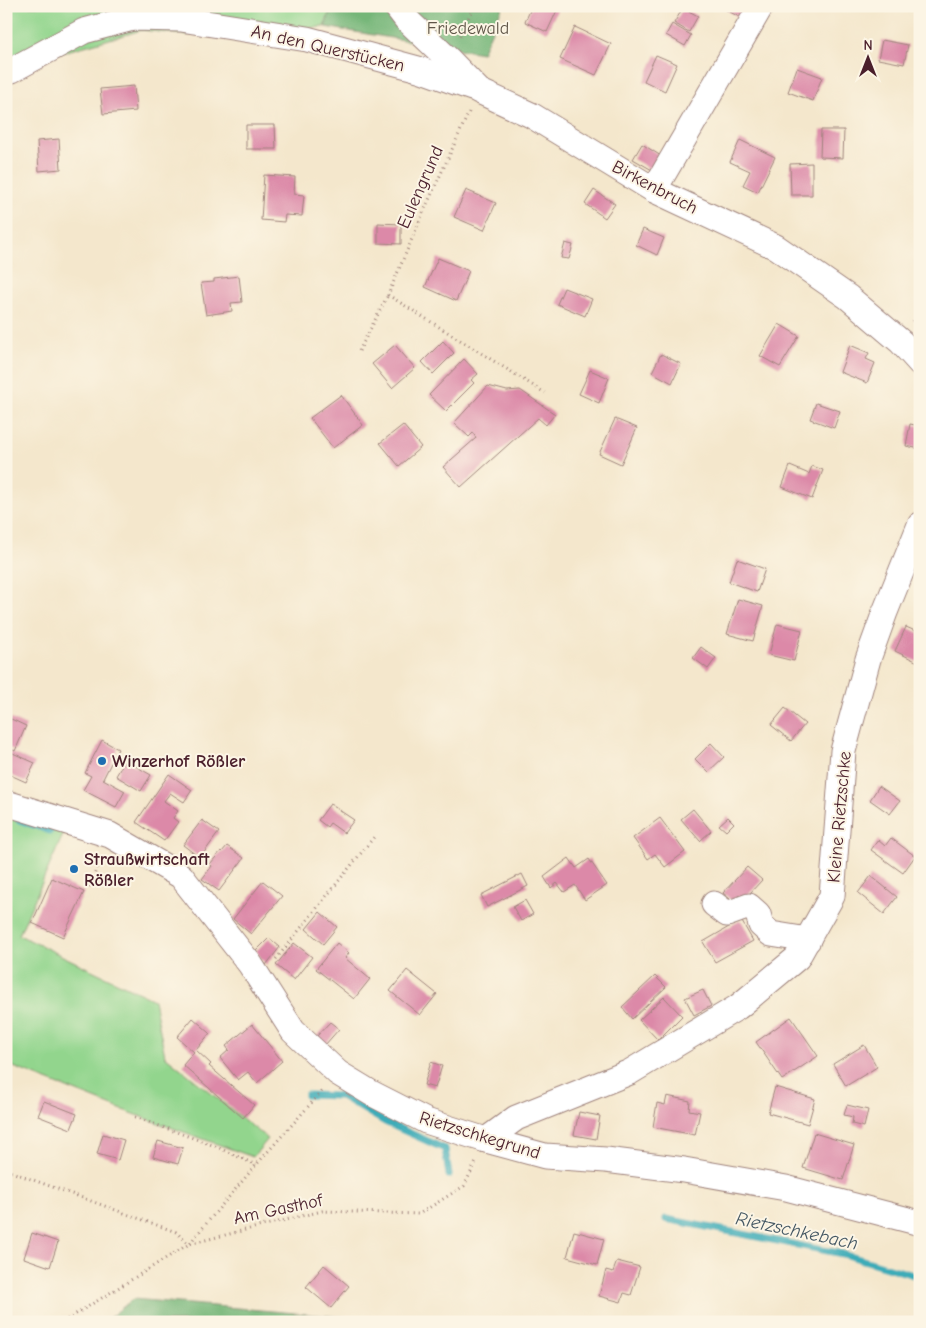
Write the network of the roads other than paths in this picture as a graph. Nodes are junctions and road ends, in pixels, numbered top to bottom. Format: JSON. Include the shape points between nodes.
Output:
{"nodes":[{"id":1,"x":396,"y":6,"type":"edge"},
{"id":2,"x":761,"y":6,"type":"edge"},
{"id":3,"x":6,"y":72,"type":"edge"},
{"id":4,"x":479,"y":91,"type":"junction"},
{"id":5,"x":654,"y":190,"type":"junction"},
{"id":6,"x":920,"y":363,"type":"edge"},
{"id":7,"x":920,"y":525,"type":"edge"},
{"id":8,"x":6,"y":803,"type":"edge"},
{"id":9,"x":714,"y":904,"type":"dead end"},
{"id":10,"x":808,"y":940,"type":"junction"},
{"id":11,"x":486,"y":1140,"type":"junction"},
{"id":12,"x":920,"y":1222,"type":"edge"}],
"edges":[{"from":1,"to":4,"type":"street","name":"Birkenbruch"},
{"from":2,"to":5,"type":"street"},
{"from":3,"to":4,"type":"street","name":"An den Querstücken","via":[[84,31],[133,18],[181,19],[307,39],[422,70]]},
{"from":4,"to":5,"type":"street","name":"Birkenbruch","via":[[530,115]]},
{"from":5,"to":6,"type":"street","name":"Birkenbruch","via":[[776,247],[848,297],[901,342]]},
{"from":7,"to":10,"type":"street","name":"Kleine Rietzschke","via":[[868,659],[842,751],[832,896]]},
{"from":8,"to":11,"type":"street","name":"Rietzschkegrund","via":[[110,835],[181,876],[250,964],[293,1031],[338,1073],[426,1121]]},
{"from":9,"to":10,"type":"street","via":[[726,914],[749,906],[771,934]]},
{"from":10,"to":11,"type":"street","name":"Kleine Rietzschke","via":[[797,958],[738,1008],[630,1072],[516,1118]]},
{"from":11,"to":12,"type":"street","name":"Rietzschkegrund","via":[[545,1156],[684,1170],[786,1188]]}]}
